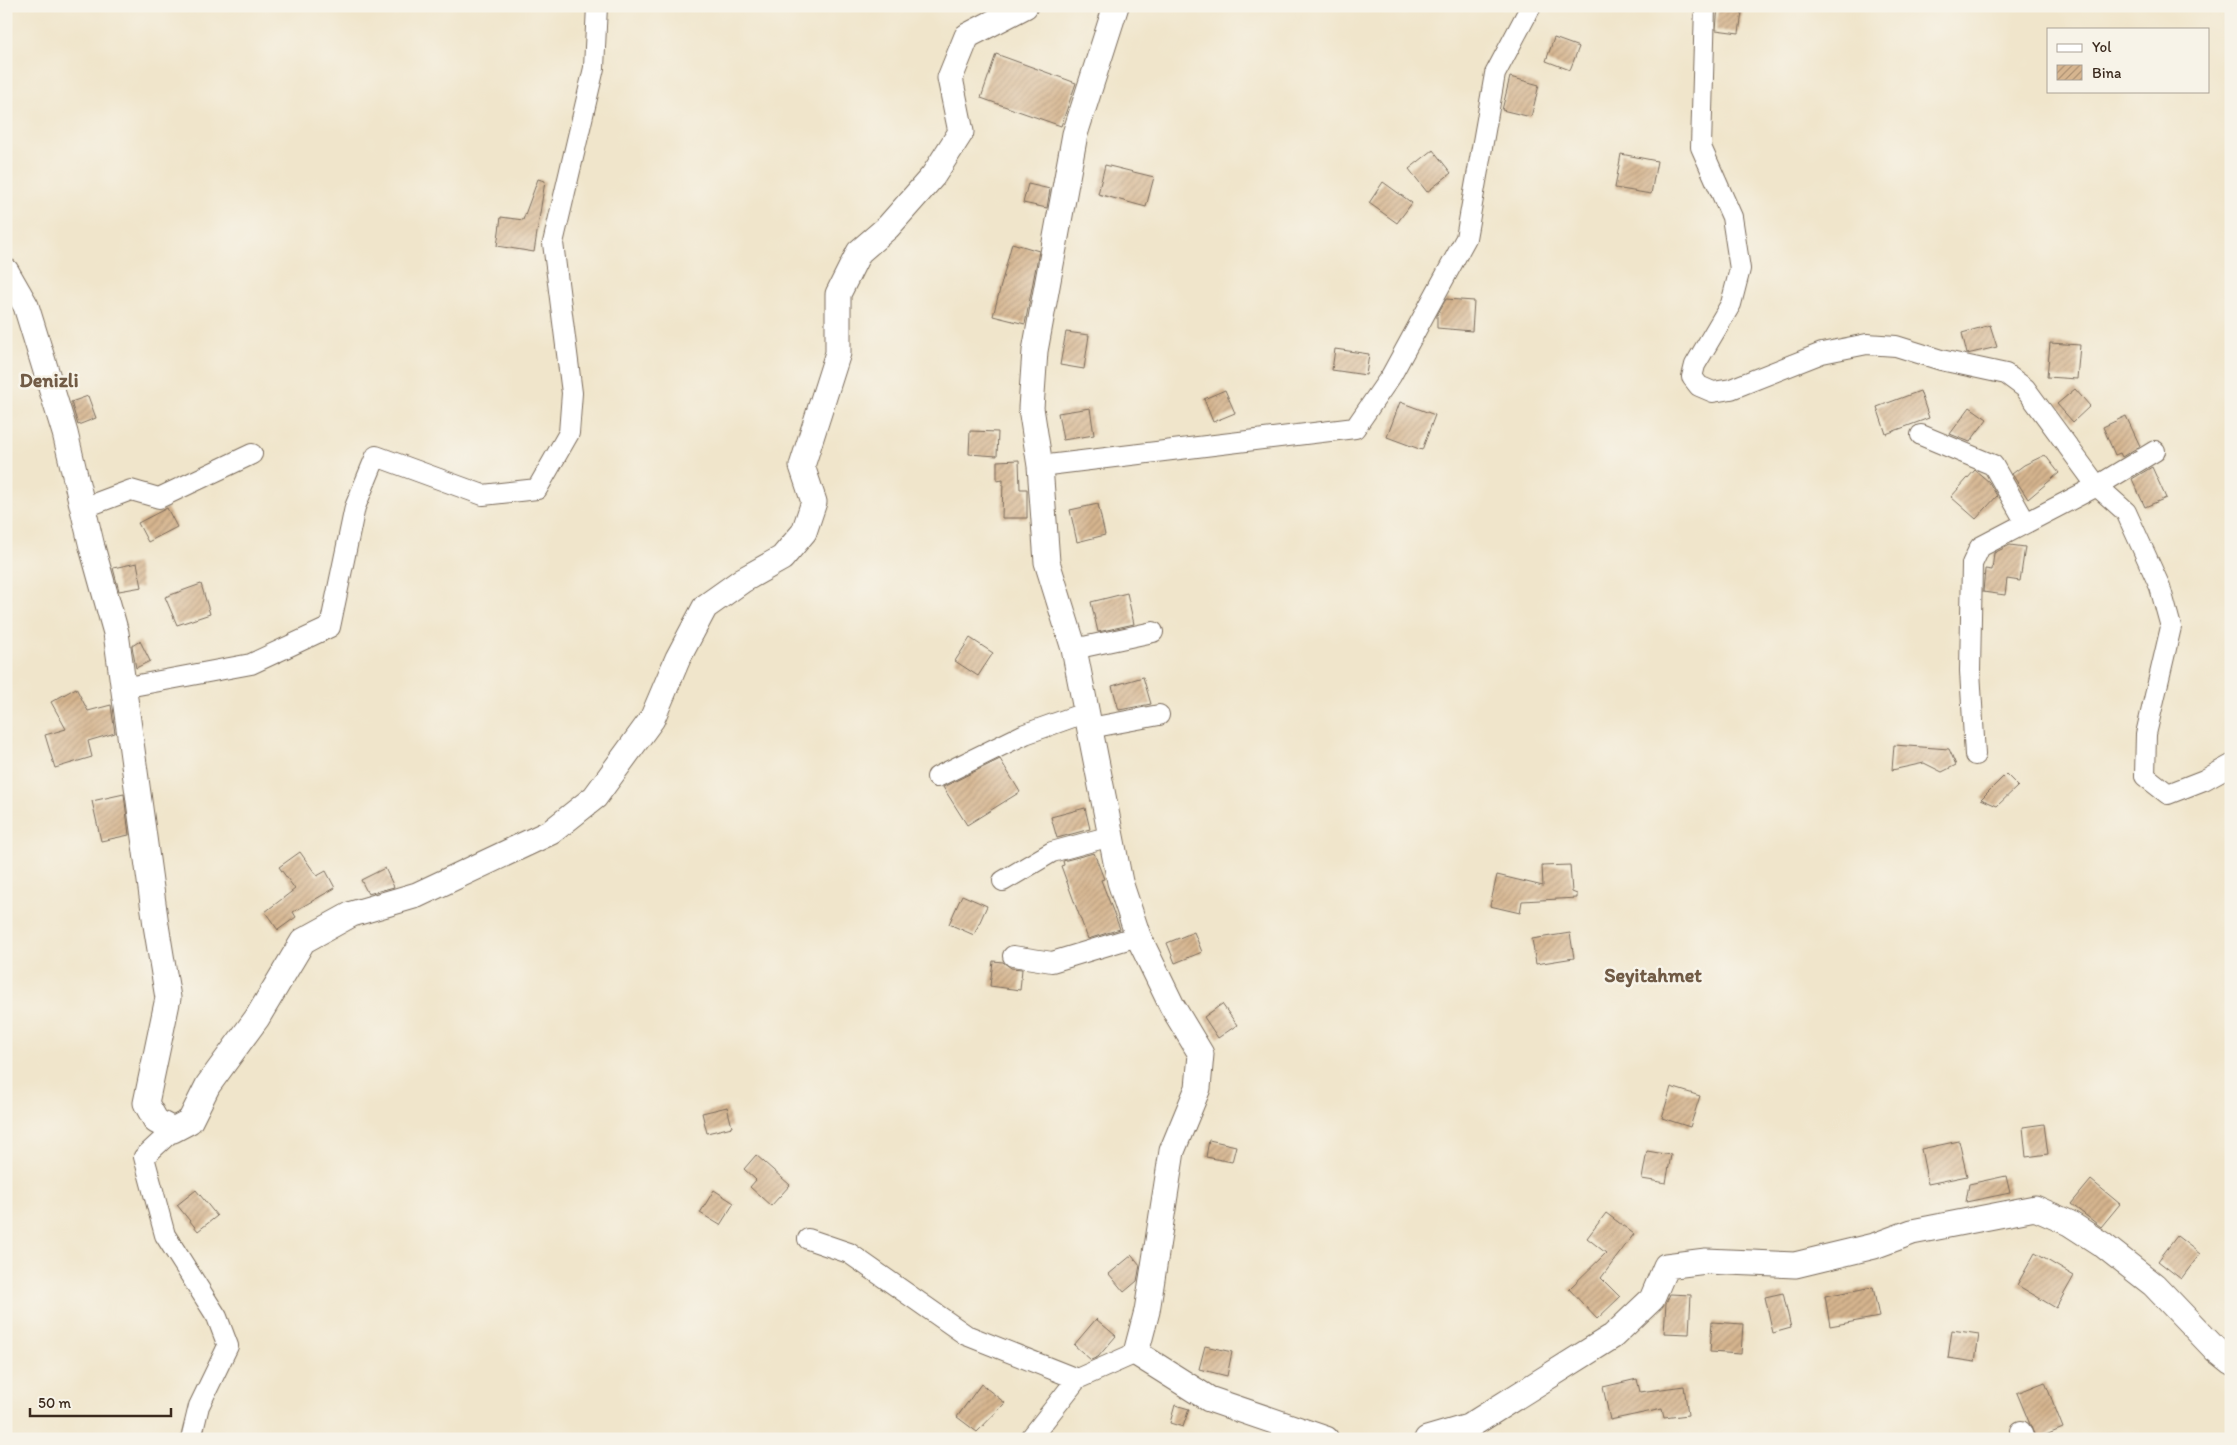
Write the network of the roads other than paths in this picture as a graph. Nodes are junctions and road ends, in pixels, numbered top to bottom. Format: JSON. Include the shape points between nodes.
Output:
{"nodes":[{"id":1,"x":597,"y":6,"type":"edge"},
{"id":2,"x":1025,"y":6,"type":"edge"},
{"id":3,"x":1116,"y":6,"type":"edge"},
{"id":4,"x":1531,"y":6,"type":"edge"},
{"id":5,"x":1705,"y":6,"type":"edge"},
{"id":6,"x":6,"y":272,"type":"edge"},
{"id":7,"x":1920,"y":435,"type":"dead end"},
{"id":8,"x":2156,"y":451,"type":"dead end"},
{"id":9,"x":252,"y":454,"type":"dead end"},
{"id":10,"x":1040,"y":466,"type":"junction"},
{"id":11,"x":2097,"y":486,"type":"junction"},
{"id":12,"x":83,"y":508,"type":"junction"},
{"id":13,"x":2026,"y":523,"type":"junction"},
{"id":14,"x":1153,"y":632,"type":"dead end"},
{"id":15,"x":1074,"y":649,"type":"junction"},
{"id":16,"x":122,"y":688,"type":"junction"},
{"id":17,"x":1159,"y":715,"type":"dead end"},
{"id":18,"x":1088,"y":720,"type":"junction"},
{"id":19,"x":1975,"y":755,"type":"dead end"},
{"id":20,"x":2231,"y":764,"type":"edge"},
{"id":21,"x":937,"y":777,"type":"dead end"},
{"id":22,"x":1111,"y":836,"type":"junction"},
{"id":23,"x":1003,"y":882,"type":"dead end"},
{"id":24,"x":1138,"y":936,"type":"junction"},
{"id":25,"x":1013,"y":956,"type":"dead end"},
{"id":26,"x":173,"y":1130,"type":"junction"},
{"id":27,"x":808,"y":1239,"type":"dead end"},
{"id":28,"x":1136,"y":1353,"type":"junction"},
{"id":29,"x":2231,"y":1362,"type":"edge"},
{"id":30,"x":1077,"y":1379,"type":"junction"},
{"id":31,"x":191,"y":1439,"type":"edge"},
{"id":32,"x":1030,"y":1439,"type":"edge"},
{"id":33,"x":1326,"y":1439,"type":"edge"},
{"id":34,"x":1428,"y":1439,"type":"edge"}],
"edges":[{"from":1,"to":16,"type":"street","via":[[594,68],[553,243],[572,393],[569,433],[537,489],[483,495],[376,456],[356,507],[330,627],[251,664]]},
{"from":2,"to":26,"type":"street","via":[[967,36],[950,78],[961,132],[932,176],[888,227],[859,252],[838,294],[838,353],[802,466],[814,502],[804,532],[782,558],[705,607],[678,658],[652,719],[594,797],[551,832],[417,895],[352,914],[303,942],[257,1018],[208,1085],[190,1121]]},
{"from":3,"to":10,"type":"street","via":[[1075,134],[1035,351],[1032,408]]},
{"from":4,"to":10,"type":"street","via":[[1495,74],[1466,238],[1391,376],[1355,428]]},
{"from":5,"to":11,"type":"street","via":[[1700,147],[1732,217],[1740,269],[1731,304],[1695,364],[1692,377],[1698,386],[1713,392],[1731,389],[1822,353],[1867,344],[1896,346],[2006,374],[2025,388]]},
{"from":6,"to":12,"type":"street","via":[[26,306],[65,433]]},
{"from":7,"to":13,"type":"street","via":[[1993,465]]},
{"from":8,"to":11,"type":"street"},
{"from":9,"to":12,"type":"street","via":[[159,498],[131,490]]},
{"from":10,"to":15,"type":"street","via":[[1047,562]]},
{"from":11,"to":13,"type":"street"},
{"from":11,"to":20,"type":"street","via":[[2126,512],[2160,588],[2171,627],[2146,734],[2145,776],[2168,794],[2204,780]]},
{"from":12,"to":16,"type":"street","via":[[116,633]]},
{"from":13,"to":19,"type":"street","via":[[1980,547],[1972,564],[1970,671]]},
{"from":14,"to":15,"type":"street"},
{"from":15,"to":18,"type":"street"},
{"from":16,"to":26,"type":"street","via":[[168,998],[146,1103],[156,1120]]},
{"from":17,"to":18,"type":"street"},
{"from":18,"to":21,"type":"street","via":[[1025,734]]},
{"from":18,"to":22,"type":"street"},
{"from":22,"to":23,"type":"street","via":[[1052,852]]},
{"from":22,"to":24,"type":"street","via":[[1120,882]]},
{"from":24,"to":25,"type":"street","via":[[1052,962]]},
{"from":24,"to":28,"type":"street","via":[[1172,1006],[1201,1054],[1198,1088],[1172,1150],[1147,1311]]},
{"from":26,"to":31,"type":"street","via":[[144,1157],[165,1235],[218,1317],[228,1346],[199,1406]]},
{"from":27,"to":30,"type":"street","via":[[849,1253],[966,1335]]},
{"from":28,"to":30,"type":"street"},
{"from":28,"to":33,"type":"street","via":[[1210,1399]]},
{"from":29,"to":34,"type":"street","via":[[2154,1285],[2069,1223],[2035,1208],[1912,1232],[1874,1246],[1795,1265],[1706,1261],[1666,1266],[1652,1298],[1613,1336],[1468,1427]]},
{"from":30,"to":32,"type":"street"}]}
